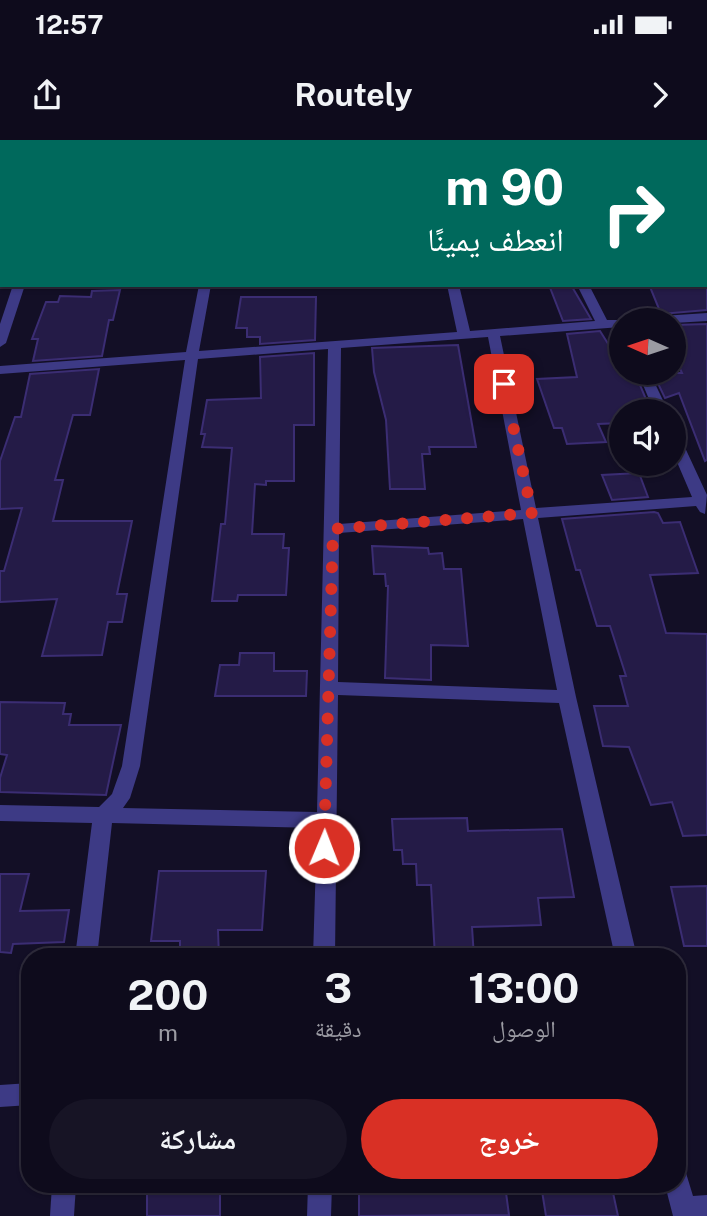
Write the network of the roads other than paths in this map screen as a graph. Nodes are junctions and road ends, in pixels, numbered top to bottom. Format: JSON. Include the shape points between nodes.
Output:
{"nodes":[{"id":1,"x":18,"y":287,"type":"edge"},
{"id":2,"x":205,"y":287,"type":"edge"},
{"id":3,"x":453,"y":287,"type":"edge"},
{"id":4,"x":584,"y":287,"type":"edge"},
{"id":5,"x":707,"y":317,"type":"edge"},
{"id":6,"x":686,"y":318,"type":"edge"},
{"id":7,"x":603,"y":324,"type":"junction"},
{"id":8,"x":609,"y":324,"type":"edge"},
{"id":9,"x":493,"y":332,"type":"junction"},
{"id":10,"x":464,"y":334,"type":"junction"},
{"id":11,"x":0,"y":343,"type":"edge"},
{"id":12,"x":335,"y":343,"type":"junction"},
{"id":13,"x":192,"y":355,"type":"junction"},
{"id":14,"x":0,"y":370,"type":"edge"},
{"id":15,"x":686,"y":464,"type":"edge"},
{"id":16,"x":705,"y":504,"type":"edge"},
{"id":17,"x":532,"y":513,"type":"junction"},
{"id":18,"x":333,"y":529,"type":"junction"},
{"id":19,"x":329,"y":688,"type":"junction"},
{"id":20,"x":568,"y":697,"type":"junction"},
{"id":21,"x":0,"y":813,"type":"edge"},
{"id":22,"x":103,"y":816,"type":"junction"},
{"id":23,"x":325,"y":820,"type":"junction"},
{"id":24,"x":87,"y":948,"type":"edge"},
{"id":25,"x":324,"y":948,"type":"edge"},
{"id":26,"x":624,"y":948,"type":"edge"},
{"id":27,"x":21,"y":1095,"type":"edge"},
{"id":28,"x":0,"y":1096,"type":"edge"},
{"id":29,"x":63,"y":1193,"type":"edge"},
{"id":30,"x":320,"y":1193,"type":"edge"},
{"id":31,"x":683,"y":1193,"type":"edge"},
{"id":32,"x":692,"y":1211,"type":"edge"},
{"id":33,"x":62,"y":1216,"type":"edge"},
{"id":34,"x":319,"y":1216,"type":"edge"}],
"edges":[{"from":1,"to":11,"type":"street"},
{"from":2,"to":13,"type":"street"},
{"from":3,"to":10,"type":"street"},
{"from":4,"to":7,"type":"street"},
{"from":5,"to":6,"type":"street"},
{"from":7,"to":8,"type":"street"},
{"from":7,"to":9,"type":"street"},
{"from":9,"to":10,"type":"street"},
{"from":9,"to":17,"type":"street"},
{"from":10,"to":12,"type":"street"},
{"from":12,"to":13,"type":"street"},
{"from":12,"to":18,"type":"street"},
{"from":13,"to":14,"type":"street"},
{"from":13,"to":22,"type":"street","via":[[131,766],[120,798]]},
{"from":15,"to":16,"type":"street"},
{"from":16,"to":17,"type":"street"},
{"from":17,"to":18,"type":"street"},
{"from":17,"to":20,"type":"street"},
{"from":18,"to":19,"type":"street"},
{"from":19,"to":20,"type":"street"},
{"from":19,"to":23,"type":"street"},
{"from":20,"to":26,"type":"street"},
{"from":21,"to":22,"type":"street"},
{"from":22,"to":23,"type":"street"},
{"from":22,"to":24,"type":"street"},
{"from":23,"to":25,"type":"street"},
{"from":27,"to":28,"type":"street"},
{"from":29,"to":33,"type":"street"},
{"from":30,"to":34,"type":"street"},
{"from":31,"to":32,"type":"street"}]}
